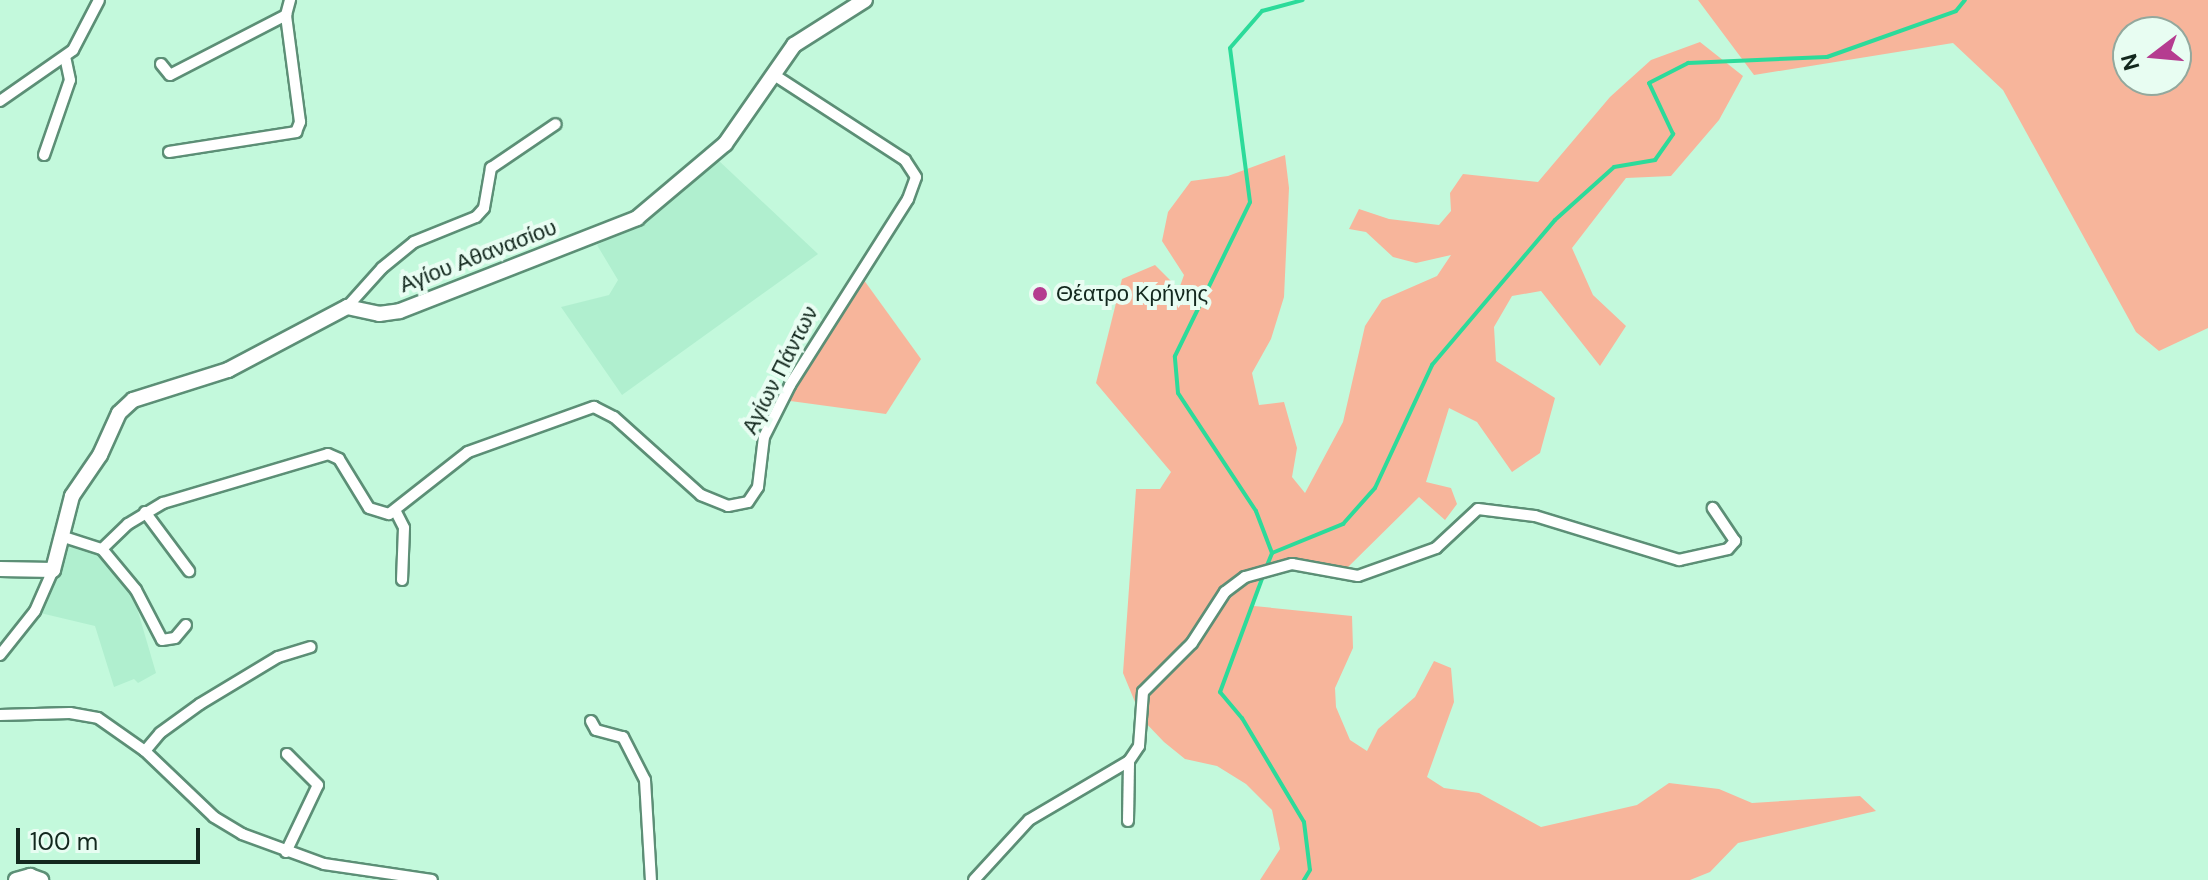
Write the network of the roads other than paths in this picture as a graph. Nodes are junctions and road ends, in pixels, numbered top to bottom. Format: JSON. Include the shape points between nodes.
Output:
{"nodes":[{"id":1,"x":99,"y":0,"type":"edge"},
{"id":2,"x":290,"y":0,"type":"edge"},
{"id":3,"x":865,"y":0,"type":"edge"},
{"id":4,"x":286,"y":15,"type":"junction"},
{"id":5,"x":65,"y":57,"type":"junction"},
{"id":6,"x":161,"y":64,"type":"dead end"},
{"id":7,"x":774,"y":75,"type":"junction"},
{"id":8,"x":0,"y":101,"type":"edge"},
{"id":9,"x":556,"y":124,"type":"dead end"},
{"id":10,"x":169,"y":152,"type":"dead end"},
{"id":11,"x":44,"y":155,"type":"dead end"},
{"id":12,"x":347,"y":307,"type":"junction"},
{"id":13,"x":1713,"y":508,"type":"dead end"},
{"id":14,"x":395,"y":510,"type":"junction"},
{"id":15,"x":145,"y":512,"type":"junction"},
{"id":16,"x":64,"y":537,"type":"junction"},
{"id":17,"x":102,"y":549,"type":"junction"},
{"id":18,"x":0,"y":569,"type":"edge"},
{"id":19,"x":53,"y":570,"type":"junction"},
{"id":20,"x":189,"y":571,"type":"dead end"},
{"id":21,"x":402,"y":580,"type":"dead end"},
{"id":22,"x":186,"y":625,"type":"dead end"},
{"id":23,"x":311,"y":647,"type":"dead end"},
{"id":24,"x":0,"y":655,"type":"edge"},
{"id":25,"x":0,"y":715,"type":"edge"},
{"id":26,"x":591,"y":721,"type":"dead end"},
{"id":27,"x":145,"y":751,"type":"junction"},
{"id":28,"x":287,"y":754,"type":"dead end"},
{"id":29,"x":1129,"y":761,"type":"junction"},
{"id":30,"x":1128,"y":821,"type":"dead end"},
{"id":31,"x":286,"y":852,"type":"junction"},
{"id":32,"x":16,"y":880,"type":"edge"},
{"id":33,"x":41,"y":880,"type":"edge"},
{"id":34,"x":432,"y":880,"type":"edge"},
{"id":35,"x":651,"y":880,"type":"edge"},
{"id":36,"x":974,"y":880,"type":"edge"}],
"edges":[{"from":1,"to":5,"type":"street","via":[[80,42]]},
{"from":2,"to":4,"type":"street"},
{"from":3,"to":7,"type":"street","name":"Αγίου Αθανασίου","via":[[794,45]]},
{"from":4,"to":6,"type":"street","via":[[170,75]]},
{"from":4,"to":10,"type":"street","via":[[300,122],[296,132]]},
{"from":5,"to":8,"type":"street"},
{"from":5,"to":11,"type":"street","via":[[70,80]]},
{"from":7,"to":12,"type":"street","name":"Αγίου Αθανασίου","via":[[725,144],[637,218],[400,311],[379,314]]},
{"from":7,"to":14,"type":"street","name":"Αγίων Πάντων","via":[[905,160],[916,177],[908,199],[790,385],[764,437],[754,496],[728,506],[701,495],[614,417],[594,407],[468,452]]},
{"from":9,"to":12,"type":"street","via":[[491,168],[484,208],[476,217],[414,242]]},
{"from":12,"to":16,"type":"street","via":[[228,370],[159,388],[128,403],[72,496]]},
{"from":13,"to":29,"type":"street","via":[[1735,541],[1728,549],[1679,560],[1535,516],[1478,509],[1436,548],[1358,576],[1292,564],[1245,577],[1225,592],[1192,643],[1143,692],[1139,746]]},
{"from":14,"to":15,"type":"street","via":[[381,514],[369,508],[333,454],[195,492]]},
{"from":14,"to":21,"type":"street","via":[[404,528]]},
{"from":15,"to":17,"type":"street"},
{"from":15,"to":20,"type":"street"},
{"from":16,"to":17,"type":"street"},
{"from":16,"to":19,"type":"street"},
{"from":17,"to":22,"type":"street","via":[[136,590],[162,640],[175,638]]},
{"from":18,"to":19,"type":"street"},
{"from":19,"to":24,"type":"street","via":[[35,611]]},
{"from":23,"to":27,"type":"street","via":[[278,657],[200,704]]},
{"from":25,"to":27,"type":"street","via":[[90,716]]},
{"from":26,"to":35,"type":"street","via":[[596,730],[623,737],[645,780]]},
{"from":27,"to":31,"type":"street","via":[[222,823]]},
{"from":28,"to":31,"type":"street","via":[[318,785]]},
{"from":29,"to":30,"type":"street"},
{"from":29,"to":36,"type":"street","via":[[1029,820]]},
{"from":31,"to":34,"type":"street","via":[[380,875]]},
{"from":32,"to":33,"type":"street"}]}
